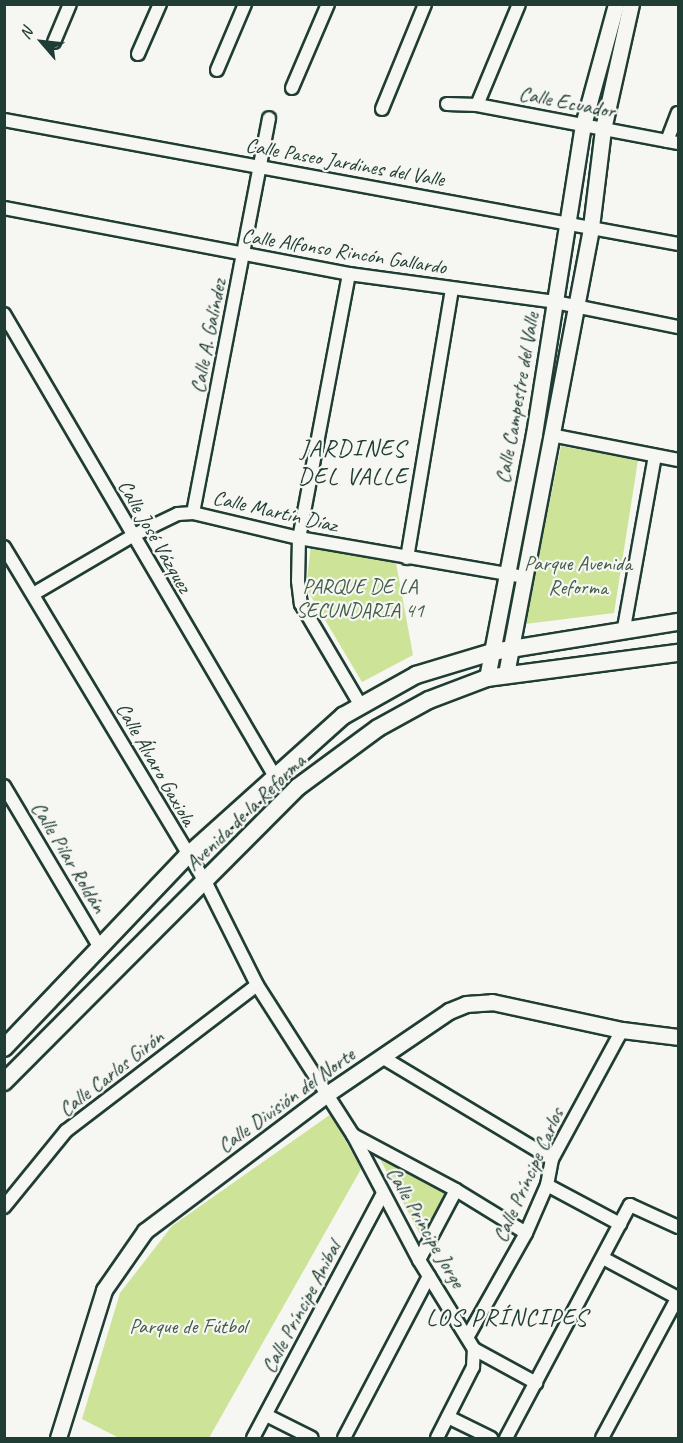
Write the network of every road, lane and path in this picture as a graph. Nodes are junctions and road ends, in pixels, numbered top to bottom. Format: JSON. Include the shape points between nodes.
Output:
{"nodes":[{"id":1,"x":70,"y":4,"type":"edge"},
{"id":2,"x":160,"y":4,"type":"edge"},
{"id":3,"x":245,"y":4,"type":"edge"},
{"id":4,"x":328,"y":4,"type":"edge"},
{"id":5,"x":425,"y":4,"type":"edge"},
{"id":6,"x":519,"y":4,"type":"edge"},
{"id":7,"x":616,"y":4,"type":"edge"},
{"id":8,"x":631,"y":4,"type":"edge"},
{"id":9,"x":54,"y":42,"type":"dead end"},
{"id":10,"x":138,"y":54,"type":"dead end"},
{"id":11,"x":217,"y":70,"type":"dead end"},
{"id":12,"x":292,"y":88,"type":"dead end"},
{"id":13,"x":447,"y":104,"type":"dead end"},
{"id":14,"x":477,"y":105,"type":"junction"},
{"id":15,"x":382,"y":109,"type":"dead end"},
{"id":16,"x":678,"y":113,"type":"edge"},
{"id":17,"x":268,"y":118,"type":"dead end"},
{"id":18,"x":4,"y":120,"type":"edge"},
{"id":19,"x":583,"y":125,"type":"junction"},
{"id":20,"x":603,"y":129,"type":"junction"},
{"id":21,"x":673,"y":142,"type":"edge"},
{"id":22,"x":262,"y":167,"type":"junction"},
{"id":23,"x":4,"y":208,"type":"edge"},
{"id":24,"x":569,"y":222,"type":"junction"},
{"id":25,"x":591,"y":227,"type":"junction"},
{"id":26,"x":678,"y":244,"type":"edge"},
{"id":27,"x":244,"y":255,"type":"junction"},
{"id":28,"x":349,"y":274,"type":"junction"},
{"id":29,"x":452,"y":289,"type":"junction"},
{"id":30,"x":555,"y":302,"type":"junction"},
{"id":31,"x":576,"y":306,"type":"junction"},
{"id":32,"x":4,"y":314,"type":"edge"},
{"id":33,"x":678,"y":327,"type":"edge"},
{"id":34,"x":550,"y":435,"type":"junction"},
{"id":35,"x":655,"y":456,"type":"junction"},
{"id":36,"x":678,"y":460,"type":"edge"},
{"id":37,"x":193,"y":513,"type":"junction"},
{"id":38,"x":132,"y":536,"type":"junction"},
{"id":39,"x":299,"y":538,"type":"junction"},
{"id":40,"x":5,"y":548,"type":"edge"},
{"id":41,"x":406,"y":558,"type":"junction"},
{"id":42,"x":507,"y":574,"type":"junction"},
{"id":43,"x":524,"y":577,"type":"junction"},
{"id":44,"x":35,"y":592,"type":"junction"},
{"id":45,"x":678,"y":622,"type":"edge"},
{"id":46,"x":624,"y":628,"type":"junction"},
{"id":47,"x":511,"y":648,"type":"junction"},
{"id":48,"x":492,"y":652,"type":"junction"},
{"id":49,"x":678,"y":653,"type":"edge"},
{"id":50,"x":506,"y":674,"type":"junction"},
{"id":51,"x":487,"y":678,"type":"junction"},
{"id":52,"x":361,"y":706,"type":"junction"},
{"id":53,"x":274,"y":775,"type":"junction"},
{"id":54,"x":4,"y":786,"type":"edge"},
{"id":55,"x":187,"y":856,"type":"junction"},
{"id":56,"x":205,"y":881,"type":"junction"},
{"id":57,"x":100,"y":948,"type":"junction"},
{"id":58,"x":257,"y":985,"type":"junction"},
{"id":59,"x":622,"y":1030,"type":"junction"},
{"id":60,"x":678,"y":1037,"type":"edge"},
{"id":61,"x":5,"y":1045,"type":"edge"},
{"id":62,"x":382,"y":1057,"type":"junction"},
{"id":63,"x":4,"y":1082,"type":"edge"},
{"id":64,"x":324,"y":1096,"type":"junction"},
{"id":65,"x":353,"y":1135,"type":"junction"},
{"id":66,"x":552,"y":1159,"type":"junction"},
{"id":67,"x":547,"y":1185,"type":"junction"},
{"id":68,"x":456,"y":1190,"type":"junction"},
{"id":69,"x":383,"y":1193,"type":"junction"},
{"id":70,"x":4,"y":1207,"type":"edge"},
{"id":71,"x":620,"y":1224,"type":"junction"},
{"id":72,"x":678,"y":1227,"type":"edge"},
{"id":73,"x":526,"y":1233,"type":"junction"},
{"id":74,"x":603,"y":1258,"type":"junction"},
{"id":75,"x":419,"y":1260,"type":"junction"},
{"id":76,"x":429,"y":1276,"type":"junction"},
{"id":77,"x":678,"y":1298,"type":"edge"},
{"id":78,"x":468,"y":1336,"type":"junction"},
{"id":79,"x":474,"y":1349,"type":"junction"},
{"id":80,"x":536,"y":1383,"type":"junction"},
{"id":81,"x":267,"y":1415,"type":"junction"},
{"id":82,"x":448,"y":1417,"type":"junction"},
{"id":83,"x":61,"y":1437,"type":"edge"},
{"id":84,"x":253,"y":1438,"type":"edge"},
{"id":85,"x":312,"y":1438,"type":"edge"},
{"id":86,"x":344,"y":1438,"type":"edge"},
{"id":87,"x":437,"y":1438,"type":"edge"},
{"id":88,"x":491,"y":1438,"type":"edge"},
{"id":89,"x":506,"y":1438,"type":"edge"},
{"id":90,"x":602,"y":1438,"type":"edge"}],
"edges":[{"from":1,"to":9,"type":"street"},
{"from":2,"to":10,"type":"street"},
{"from":3,"to":11,"type":"street"},
{"from":4,"to":12,"type":"street"},
{"from":5,"to":15,"type":"street"},
{"from":6,"to":14,"type":"street"},
{"from":7,"to":19,"type":"street","name":"Calle Campestre del Valle"},
{"from":8,"to":20,"type":"street","name":"Calle Campestre del Valle"},
{"from":13,"to":14,"type":"street","name":"Calle Ecuador"},
{"from":14,"to":19,"type":"street","name":"Calle Ecuador"},
{"from":16,"to":21,"type":"street"},
{"from":17,"to":22,"type":"street","name":"Calle A. Galíndez"},
{"from":18,"to":22,"type":"street","name":"Calle Paseo Jardines del Valle"},
{"from":19,"to":20,"type":"street","name":"Calle Ecuador"},
{"from":19,"to":24,"type":"street","name":"Calle Campestre del Valle"},
{"from":20,"to":21,"type":"street","name":"Calle Ecuador"},
{"from":20,"to":25,"type":"street","name":"Calle Campestre del Valle"},
{"from":22,"to":24,"type":"street","name":"Calle Paseo Jardines del Valle"},
{"from":22,"to":27,"type":"street","name":"Calle A. Galíndez"},
{"from":23,"to":27,"type":"street","name":"Calle Alfonso Rincón Gallardo"},
{"from":24,"to":25,"type":"street","name":"Calle Paseo Jardines del Valle"},
{"from":24,"to":30,"type":"street","name":"Calle Campestre del Valle"},
{"from":25,"to":26,"type":"street","name":"Calle Paseo Jardines del Valle"},
{"from":25,"to":31,"type":"street","name":"Calle Campestre del Valle"},
{"from":27,"to":28,"type":"street","name":"Calle Alfonso Rincón Gallardo"},
{"from":27,"to":37,"type":"street","name":"Calle A. Galíndez"},
{"from":28,"to":29,"type":"street","name":"Calle Alfonso Rincón Gallardo"},
{"from":28,"to":39,"type":"street"},
{"from":29,"to":30,"type":"street","name":"Calle Alfonso Rincón Gallardo"},
{"from":29,"to":41,"type":"street"},
{"from":30,"to":31,"type":"street","name":"Calle Alfonso Rincón Gallardo"},
{"from":30,"to":42,"type":"street","name":"Calle Campestre del Valle"},
{"from":31,"to":33,"type":"street","name":"Calle Alfonso Rincón Gallardo"},
{"from":31,"to":34,"type":"street","name":"Calle Campestre del Valle"},
{"from":32,"to":38,"type":"street","name":"Calle José Vázquez"},
{"from":34,"to":35,"type":"street"},
{"from":34,"to":43,"type":"street","name":"Calle Campestre del Valle"},
{"from":35,"to":36,"type":"street"},
{"from":35,"to":46,"type":"street"},
{"from":37,"to":38,"type":"street","name":"Calle Martín Díaz","via":[[178,514]]},
{"from":37,"to":39,"type":"street","name":"Calle Martín Díaz"},
{"from":38,"to":44,"type":"street","name":"Calle Martín Díaz"},
{"from":38,"to":53,"type":"street","name":"Calle José Vázquez"},
{"from":39,"to":41,"type":"street","name":"Calle Martín Díaz"},
{"from":39,"to":52,"type":"street","via":[[301,604]]},
{"from":40,"to":44,"type":"street","name":"Calle Álvaro Gaxiola"},
{"from":41,"to":42,"type":"street","name":"Calle Martín Díaz"},
{"from":42,"to":43,"type":"street","name":"Calle Martín Díaz"},
{"from":42,"to":48,"type":"street","name":"Calle Campestre del Valle"},
{"from":43,"to":47,"type":"street","name":"Calle Campestre del Valle"},
{"from":44,"to":55,"type":"street","name":"Calle Álvaro Gaxiola"},
{"from":45,"to":46,"type":"main road","name":"Avenida de la Reforma"},
{"from":46,"to":47,"type":"main road","name":"Avenida de la Reforma"},
{"from":47,"to":48,"type":"main road","name":"Avenida de la Reforma"},
{"from":47,"to":50,"type":"street","name":"Calle Campestre del Valle"},
{"from":48,"to":51,"type":"street","name":"Calle Campestre del Valle"},
{"from":48,"to":52,"type":"main road","name":"Avenida de la Reforma","via":[[416,675]]},
{"from":49,"to":50,"type":"main road","name":"Avenida de la Reforma"},
{"from":50,"to":51,"type":"main road","name":"Avenida de la Reforma"},
{"from":51,"to":56,"type":"main road","name":"Avenida de la Reforma","via":[[429,700],[378,728],[298,787]]},
{"from":52,"to":53,"type":"main road","name":"Avenida de la Reforma","via":[[343,716]]},
{"from":53,"to":55,"type":"main road","name":"Avenida de la Reforma"},
{"from":54,"to":57,"type":"street","name":"Calle Pilar Roldán"},
{"from":55,"to":56,"type":"street","name":"Calle Álvaro Gaxiola"},
{"from":55,"to":57,"type":"main road","name":"Avenida de la Reforma"},
{"from":56,"to":58,"type":"street","name":"Calle Álvaro Gaxiola"},
{"from":56,"to":63,"type":"main road","name":"Avenida de la Reforma"},
{"from":57,"to":61,"type":"main road","name":"Avenida de la Reforma"},
{"from":58,"to":64,"type":"street","name":"Calle Álvaro Gaxiola"},
{"from":58,"to":70,"type":"street","name":"Calle Carlos Girón","via":[[66,1131]]},
{"from":59,"to":60,"type":"street","name":"Calle División del Norte"},
{"from":59,"to":62,"type":"street","name":"Calle División del Norte","via":[[492,1002],[466,1004],[449,1011]]},
{"from":59,"to":66,"type":"street","name":"Calle Príncipe Carlos"},
{"from":62,"to":64,"type":"street","name":"Calle División del Norte"},
{"from":62,"to":66,"type":"street"},
{"from":64,"to":65,"type":"street","name":"Calle Príncipe Jorge"},
{"from":64,"to":83,"type":"street","name":"Calle División del Norte","via":[[164,1214],[129,1251],[104,1290]]},
{"from":65,"to":68,"type":"street"},
{"from":65,"to":69,"type":"street","name":"Calle Príncipe Jorge"},
{"from":66,"to":67,"type":"street","name":"Calle Príncipe Carlos"},
{"from":67,"to":71,"type":"street"},
{"from":67,"to":73,"type":"street","name":"Calle Príncipe Carlos"},
{"from":68,"to":73,"type":"street"},
{"from":68,"to":75,"type":"street"},
{"from":69,"to":75,"type":"street","name":"Calle Príncipe Jorge"},
{"from":69,"to":81,"type":"street","name":"Calle Príncipe Anibal"},
{"from":71,"to":72,"type":"street","via":[[632,1204]]},
{"from":71,"to":74,"type":"street"},
{"from":73,"to":78,"type":"street","name":"Calle Príncipe Carlos"},
{"from":74,"to":77,"type":"street"},
{"from":74,"to":80,"type":"street"},
{"from":75,"to":76,"type":"street","name":"Calle Príncipe Jorge"},
{"from":76,"to":78,"type":"street","name":"Calle Príncipe Jorge"},
{"from":76,"to":86,"type":"street"},
{"from":77,"to":90,"type":"street"},
{"from":78,"to":79,"type":"street","name":"Calle Príncipe Jorge"},
{"from":79,"to":80,"type":"street"},
{"from":79,"to":82,"type":"street","via":[[473,1367]]},
{"from":80,"to":89,"type":"street"},
{"from":81,"to":84,"type":"street","name":"Calle Príncipe Anibal"},
{"from":81,"to":85,"type":"street"},
{"from":82,"to":87,"type":"street"},
{"from":82,"to":88,"type":"street"}]}
